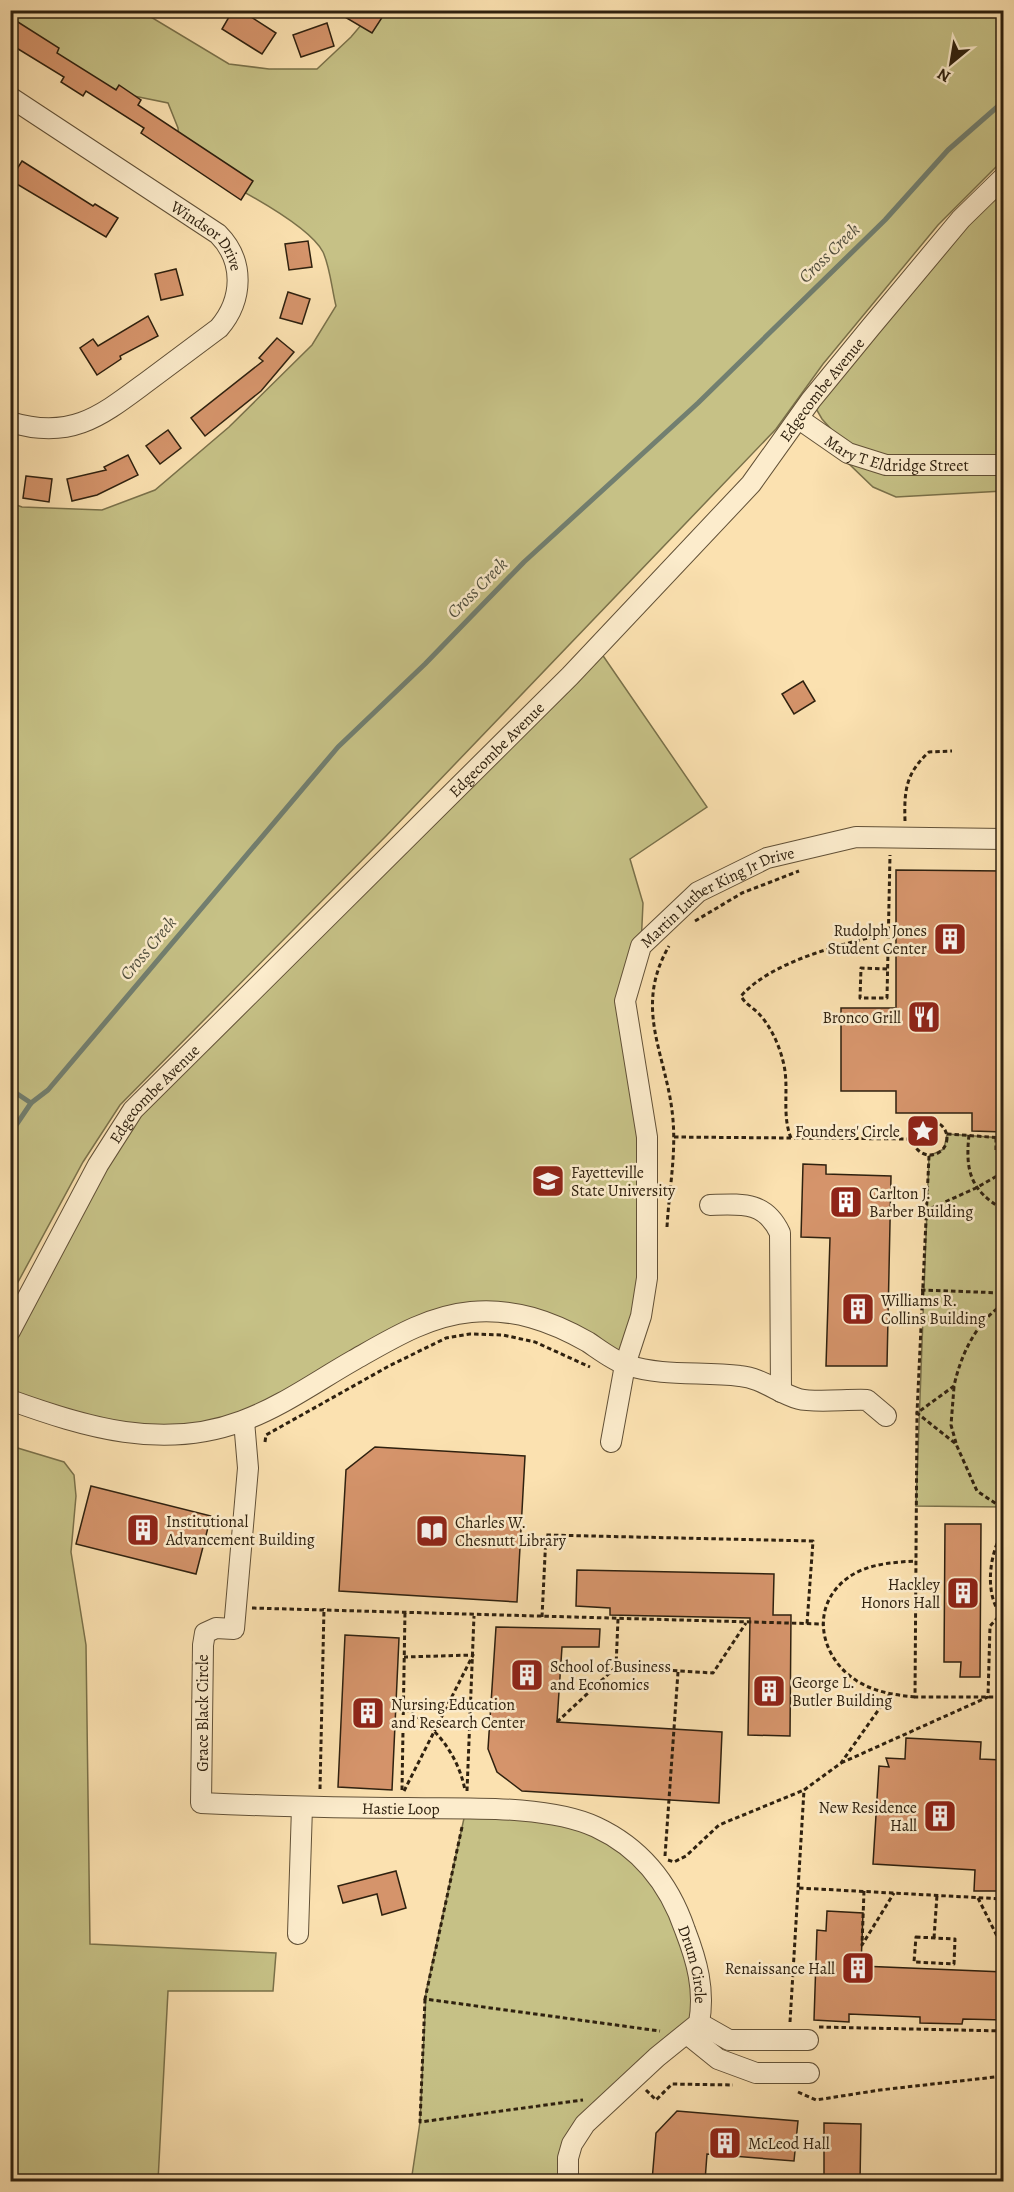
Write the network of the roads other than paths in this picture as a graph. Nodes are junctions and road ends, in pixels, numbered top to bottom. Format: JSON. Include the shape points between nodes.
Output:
{"nodes":[{"id":1,"x":10,"y":97,"type":"edge"},
{"id":2,"x":1004,"y":177,"type":"edge"},
{"id":3,"x":799,"y":419,"type":"junction"},
{"id":4,"x":10,"y":422,"type":"edge"},
{"id":5,"x":1004,"y":465,"type":"edge"},
{"id":6,"x":1004,"y":839,"type":"edge"},
{"id":7,"x":710,"y":1205,"type":"dead end"},
{"id":8,"x":10,"y":1331,"type":"edge"},
{"id":9,"x":625,"y":1365,"type":"junction"},
{"id":10,"x":781,"y":1392,"type":"junction"},
{"id":11,"x":10,"y":1400,"type":"edge"},
{"id":12,"x":886,"y":1416,"type":"dead end"},
{"id":13,"x":244,"y":1420,"type":"junction"},
{"id":14,"x":611,"y":1442,"type":"dead end"},
{"id":15,"x":302,"y":1807,"type":"junction"},
{"id":16,"x":499,"y":1810,"type":"joint"},
{"id":17,"x":298,"y":1934,"type":"dead end"},
{"id":18,"x":687,"y":2033,"type":"junction"},
{"id":19,"x":811,"y":2033,"type":"road end"},
{"id":20,"x":809,"y":2073,"type":"dead end"},
{"id":21,"x":568,"y":2181,"type":"edge"}],
"edges":[{"from":1,"to":4,"type":"street","name":"Windsor Drive","via":[[218,234],[232,253],[238,275],[231,309],[219,328],[102,416],[57,428]]},
{"from":2,"to":3,"type":"street","name":"Edgecombe Avenue","via":[[929,257]]},
{"from":3,"to":5,"type":"street","name":"Mary T Eldridge Street","via":[[848,453],[886,465]]},
{"from":3,"to":8,"type":"street","name":"Edgecombe Avenue","via":[[751,484],[570,676],[133,1110],[98,1165]]},
{"from":6,"to":9,"type":"street","name":"Martin Luther King Jr Drive","via":[[856,837],[767,858],[698,892],[640,945],[625,1001],[647,1137],[648,1248],[641,1316]]},
{"from":7,"to":10,"type":"street","via":[[759,1207],[774,1220],[780,1233]]},
{"from":9,"to":10,"type":"street","via":[[658,1373],[748,1377]]},
{"from":9,"to":13,"type":"street","via":[[561,1326],[500,1312],[471,1312],[446,1316],[398,1335]]},
{"from":9,"to":14,"type":"street","name":"Martin Luther King Jr Drive"},
{"from":10,"to":12,"type":"street","via":[[802,1400],[867,1400]]},
{"from":11,"to":13,"type":"street","via":[[82,1425],[145,1435],[202,1430]]},
{"from":13,"to":15,"type":"street","name":"Grace Black Circle","via":[[248,1468],[234,1629],[216,1628],[205,1633],[203,1645],[201,1803]]},
{"from":15,"to":16,"type":"street","name":"Hastie Loop"},
{"from":15,"to":17,"type":"street"},
{"from":16,"to":18,"type":"street","name":"Drum Circle","via":[[572,1818],[594,1826],[634,1850],[650,1866],[676,1905],[692,1949],[703,2000]]},
{"from":18,"to":19,"type":"street","via":[[729,2040]]},
{"from":18,"to":20,"type":"street","via":[[718,2059],[756,2073]]},
{"from":18,"to":21,"type":"street","via":[[585,2124],[572,2144]]}]}
